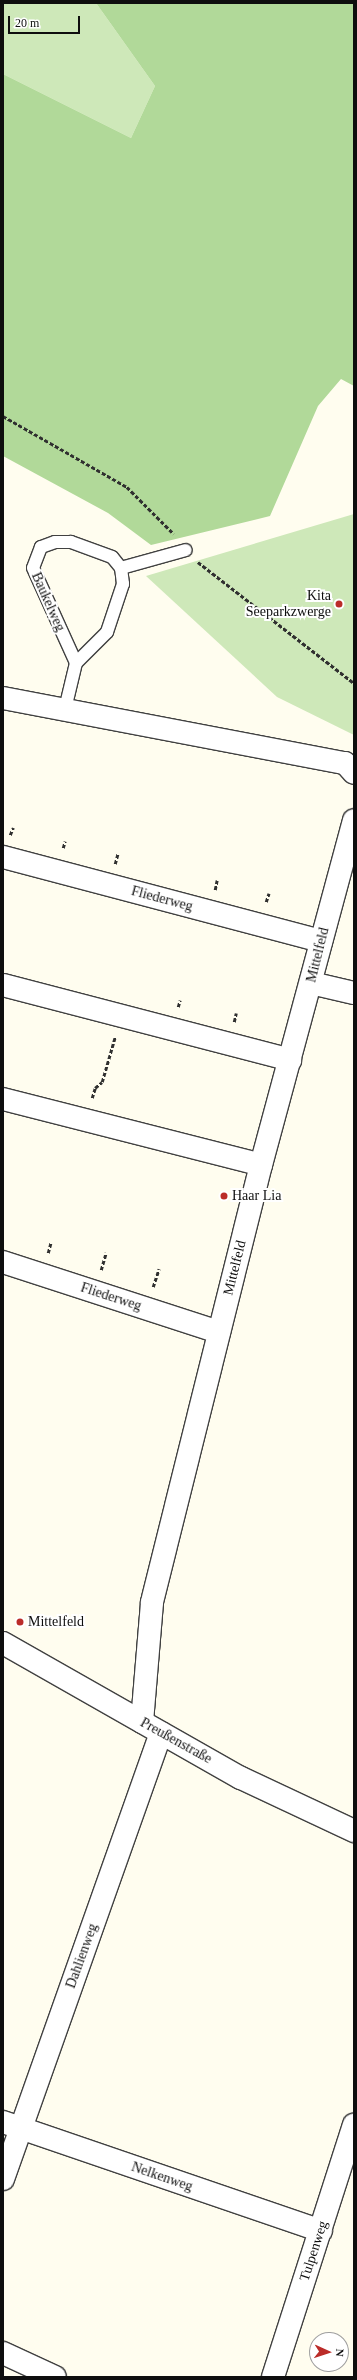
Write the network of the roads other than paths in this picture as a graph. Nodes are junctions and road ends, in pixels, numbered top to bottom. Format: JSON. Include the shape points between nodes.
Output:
{"nodes":[{"id":1,"x":186,"y":550,"type":"road end"},
{"id":2,"x":121,"y":568,"type":"junction"},
{"id":3,"x":76,"y":662,"type":"junction"},
{"id":4,"x":3,"y":698,"type":"edge"},
{"id":5,"x":65,"y":709,"type":"junction"},
{"id":6,"x":354,"y":773,"type":"edge"},
{"id":7,"x":354,"y":820,"type":"edge"},
{"id":8,"x":3,"y":857,"type":"edge"},
{"id":9,"x":321,"y":941,"type":"junction"},
{"id":10,"x":311,"y":983,"type":"junction"},
{"id":11,"x":3,"y":985,"type":"edge"},
{"id":12,"x":354,"y":994,"type":"edge"},
{"id":13,"x":290,"y":1060,"type":"junction"},
{"id":14,"x":3,"y":1099,"type":"edge"},
{"id":15,"x":261,"y":1165,"type":"junction"},
{"id":16,"x":3,"y":1262,"type":"edge"},
{"id":17,"x":219,"y":1332,"type":"junction"},
{"id":18,"x":3,"y":1643,"type":"edge"},
{"id":19,"x":142,"y":1722,"type":"junction"},
{"id":20,"x":161,"y":1733,"type":"junction"},
{"id":21,"x":354,"y":1831,"type":"edge"},
{"id":22,"x":12,"y":2125,"type":"edge"},
{"id":23,"x":354,"y":2125,"type":"edge"},
{"id":24,"x":3,"y":2179,"type":"edge"},
{"id":25,"x":321,"y":2231,"type":"junction"},
{"id":26,"x":3,"y":2353,"type":"edge"},
{"id":27,"x":54,"y":2377,"type":"edge"},
{"id":28,"x":273,"y":2377,"type":"edge"}],
"edges":[{"from":1,"to":2,"type":"lane"},
{"from":2,"to":3,"type":"lane","via":[[123,584],[107,632]]},
{"from":2,"to":3,"type":"lane","name":"Baukelweg","via":[[112,557],[71,542],[55,542],[41,547],[35,555],[33,568]]},
{"from":3,"to":5,"type":"lane"},
{"from":4,"to":5,"type":"street"},
{"from":5,"to":6,"type":"street","via":[[345,763]]},
{"from":7,"to":9,"type":"street","name":"Mittelfeld"},
{"from":8,"to":9,"type":"street","name":"Fliederweg"},
{"from":9,"to":10,"type":"street","name":"Mittelfeld"},
{"from":10,"to":12,"type":"street"},
{"from":10,"to":13,"type":"street","name":"Mittelfeld"},
{"from":11,"to":13,"type":"street"},
{"from":13,"to":15,"type":"street","name":"Mittelfeld"},
{"from":14,"to":15,"type":"street"},
{"from":15,"to":17,"type":"street","name":"Mittelfeld"},
{"from":16,"to":17,"type":"street","name":"Fliederweg"},
{"from":17,"to":19,"type":"street","name":"Mittelfeld","via":[[152,1602]]},
{"from":18,"to":19,"type":"street","name":"Preußenstraße"},
{"from":19,"to":20,"type":"street","name":"Preußenstraße"},
{"from":20,"to":21,"type":"street","name":"Preußenstraße","via":[[241,1778]]},
{"from":20,"to":22,"type":"street","name":"Dahlienweg"},
{"from":22,"to":24,"type":"street","name":"Dahlienweg"},
{"from":22,"to":25,"type":"street","name":"Nelkenweg"},
{"from":23,"to":25,"type":"street","name":"Tulpenweg"},
{"from":25,"to":28,"type":"street","name":"Tulpenweg"},
{"from":26,"to":27,"type":"street"}]}
